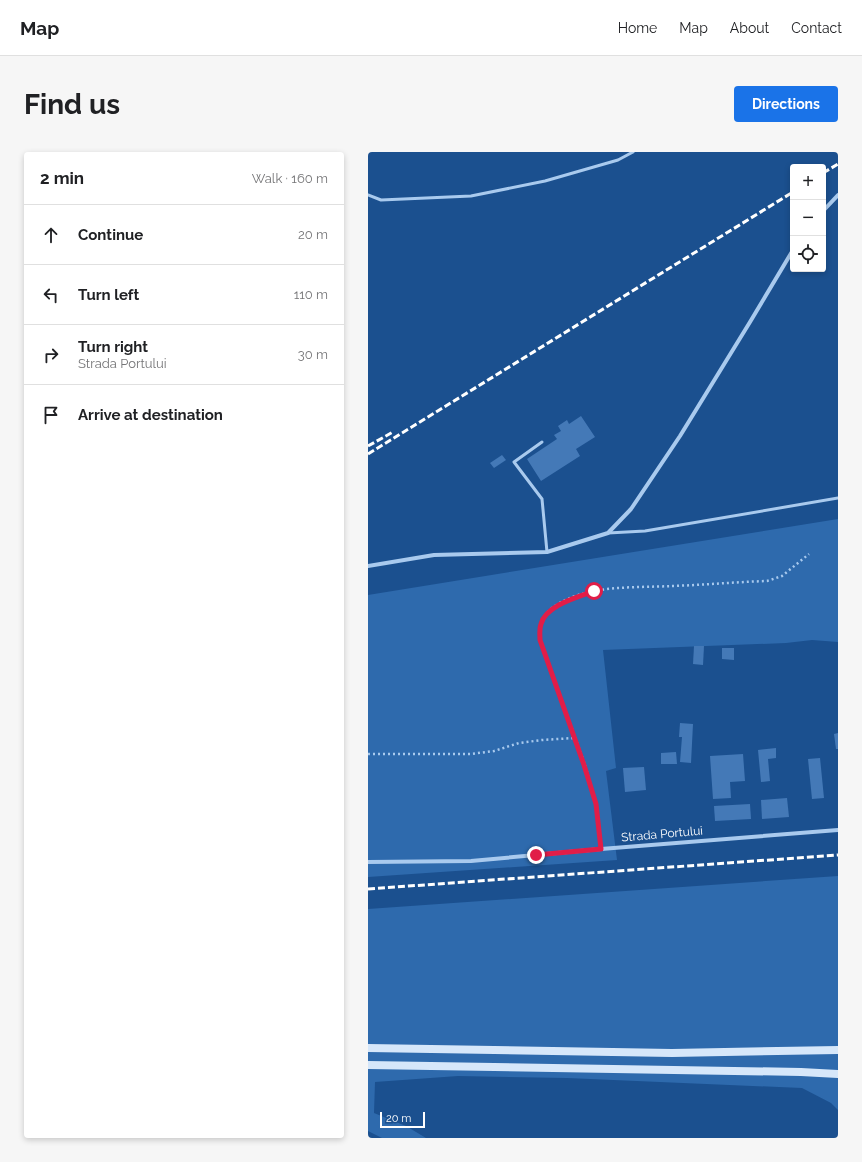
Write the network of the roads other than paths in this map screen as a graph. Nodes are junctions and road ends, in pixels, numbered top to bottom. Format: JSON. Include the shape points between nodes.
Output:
{"nodes":[{"id":1,"x":633,"y":152,"type":"edge"},
{"id":2,"x":368,"y":195,"type":"edge"},
{"id":3,"x":838,"y":195,"type":"edge"},
{"id":4,"x":826,"y":208,"type":"edge"},
{"id":5,"x":790,"y":255,"type":"edge"},
{"id":6,"x":542,"y":442,"type":"dead end"},
{"id":7,"x":838,"y":498,"type":"edge"},
{"id":8,"x":608,"y":533,"type":"junction"},
{"id":9,"x":547,"y":552,"type":"junction"},
{"id":10,"x":368,"y":566,"type":"edge"},
{"id":11,"x":838,"y":830,"type":"edge"},
{"id":12,"x":368,"y":862,"type":"edge"},
{"id":13,"x":368,"y":1048,"type":"edge"},
{"id":14,"x":838,"y":1050,"type":"edge"},
{"id":15,"x":368,"y":1066,"type":"edge"},
{"id":16,"x":838,"y":1074,"type":"edge"}],
"edges":[{"from":1,"to":2,"type":"lane","via":[[618,160],[546,181],[471,196],[381,200]]},
{"from":3,"to":4,"type":"street"},
{"from":5,"to":8,"type":"street","via":[[680,436],[631,508]]},
{"from":6,"to":9,"type":"lane","via":[[514,462],[542,499]]},
{"from":7,"to":8,"type":"lane","via":[[645,531]]},
{"from":8,"to":9,"type":"street"},
{"from":9,"to":10,"type":"street","via":[[434,554]]},
{"from":11,"to":12,"type":"street","name":"Strada Portului","via":[[470,861]]},
{"from":13,"to":14,"type":"street","via":[[672,1053]]},
{"from":15,"to":16,"type":"street"}]}
